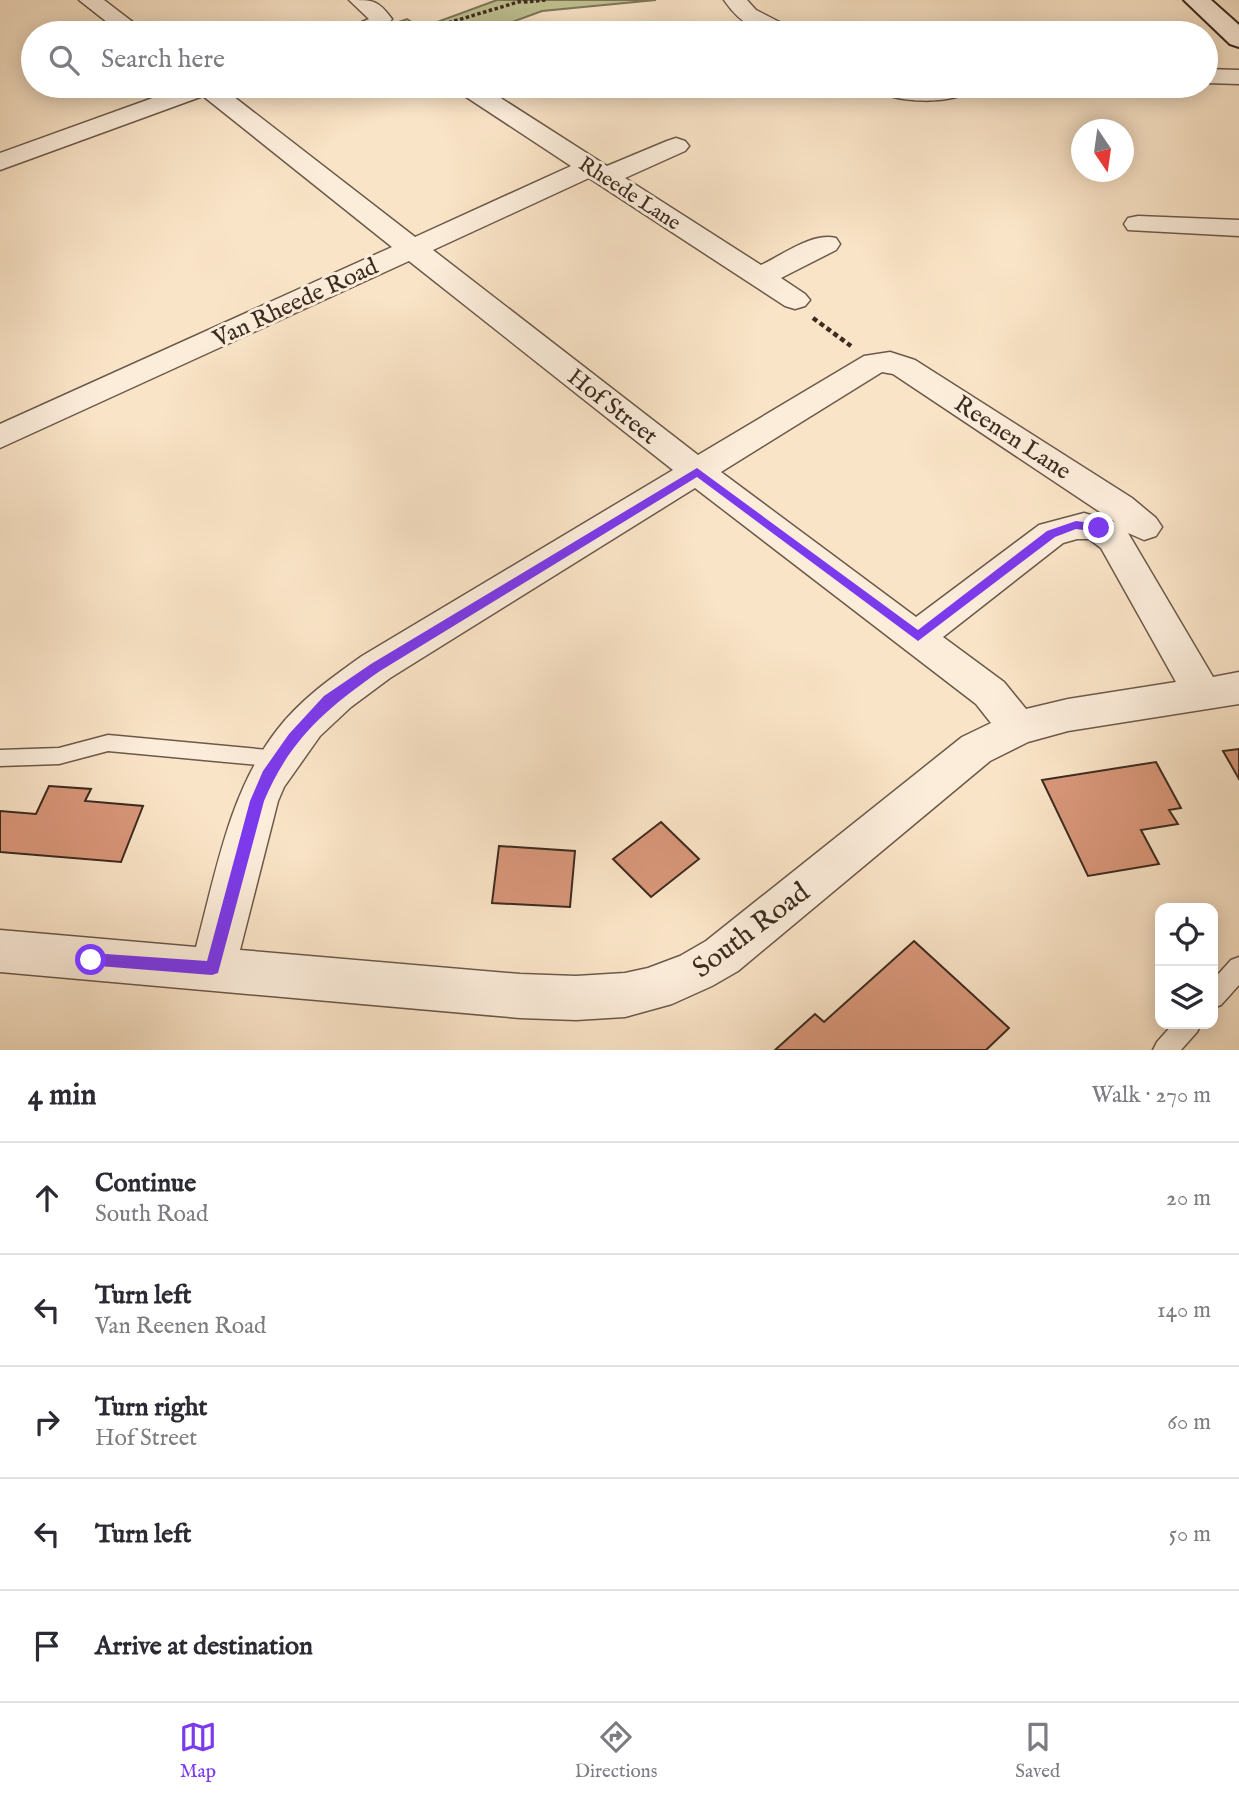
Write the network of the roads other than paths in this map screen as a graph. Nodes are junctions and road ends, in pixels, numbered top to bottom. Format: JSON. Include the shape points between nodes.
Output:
{"nodes":[{"id":1,"x":90,"y":0,"type":"edge"},
{"id":2,"x":360,"y":0,"type":"edge"},
{"id":3,"x":734,"y":0,"type":"edge"},
{"id":4,"x":1196,"y":0,"type":"edge"},
{"id":5,"x":119,"y":21,"type":"edge"},
{"id":6,"x":378,"y":21,"type":"edge"},
{"id":7,"x":760,"y":21,"type":"edge"},
{"id":8,"x":1239,"y":39,"type":"edge"},
{"id":9,"x":1218,"y":76,"type":"edge"},
{"id":10,"x":1239,"y":77,"type":"edge"},
{"id":11,"x":173,"y":98,"type":"edge"},
{"id":12,"x":221,"y":98,"type":"edge"},
{"id":13,"x":484,"y":98,"type":"edge"},
{"id":14,"x":676,"y":146,"type":"dead end"},
{"id":15,"x":0,"y":162,"type":"edge"},
{"id":16,"x":598,"y":172,"type":"junction"},
{"id":17,"x":1138,"y":224,"type":"dead end"},
{"id":18,"x":1239,"y":228,"type":"edge"},
{"id":19,"x":826,"y":244,"type":"dead end"},
{"id":20,"x":411,"y":249,"type":"junction"},
{"id":21,"x":760,"y":276,"type":"junction"},
{"id":22,"x":795,"y":300,"type":"road end"},
{"id":23,"x":0,"y":437,"type":"edge"},
{"id":24,"x":697,"y":472,"type":"junction"},
{"id":25,"x":1144,"y":527,"type":"dead end"},
{"id":26,"x":918,"y":636,"type":"junction"},
{"id":27,"x":1221,"y":692,"type":"edge"},
{"id":28,"x":1018,"y":729,"type":"junction"},
{"id":29,"x":0,"y":758,"type":"edge"},
{"id":30,"x":279,"y":759,"type":"junction"},
{"id":31,"x":0,"y":951,"type":"edge"},
{"id":32,"x":212,"y":968,"type":"junction"},
{"id":33,"x":1239,"y":968,"type":"edge"},
{"id":34,"x":1218,"y":992,"type":"edge"},
{"id":35,"x":1184,"y":1029,"type":"edge"},
{"id":36,"x":1165,"y":1050,"type":"edge"}],
"edges":[{"from":1,"to":5,"type":"street"},
{"from":2,"to":6,"type":"street","via":[[380,17]]},
{"from":3,"to":7,"type":"street"},
{"from":4,"to":8,"type":"street"},
{"from":9,"to":10,"type":"street"},
{"from":11,"to":15,"type":"street"},
{"from":12,"to":20,"type":"street","name":"Hof Street"},
{"from":13,"to":16,"type":"street","name":"Rheede Lane"},
{"from":14,"to":16,"type":"street","name":"Van Rheede Road"},
{"from":16,"to":20,"type":"street","name":"Van Rheede Road"},
{"from":16,"to":21,"type":"street","name":"Rheede Lane"},
{"from":17,"to":18,"type":"street"},
{"from":19,"to":21,"type":"street"},
{"from":20,"to":23,"type":"street","name":"Van Rheede Road"},
{"from":20,"to":24,"type":"street","name":"Hof Street"},
{"from":21,"to":22,"type":"street","name":"Rheede Lane"},
{"from":24,"to":25,"type":"street","name":"Reenen Lane","via":[[875,363],[890,362],[1121,507]]},
{"from":24,"to":26,"type":"street","name":"Hof Street"},
{"from":24,"to":30,"type":"street","via":[[338,693],[293,738]]},
{"from":26,"to":27,"type":"street","via":[[1051,534],[1087,524],[1114,539]]},
{"from":26,"to":28,"type":"street","name":"Hof Street","via":[[990,692]]},
{"from":27,"to":28,"type":"street","name":"South Road","via":[[1068,715]]},
{"from":28,"to":32,"type":"street","name":"South Road","via":[[976,749],[722,956],[688,978],[649,991],[591,1000]]},
{"from":29,"to":30,"type":"lane","via":[[59,755],[108,743]]},
{"from":30,"to":32,"type":"street","via":[[257,801]]},
{"from":31,"to":32,"type":"street","name":"South Road"},
{"from":33,"to":34,"type":"lane"},
{"from":35,"to":36,"type":"lane"}]}
